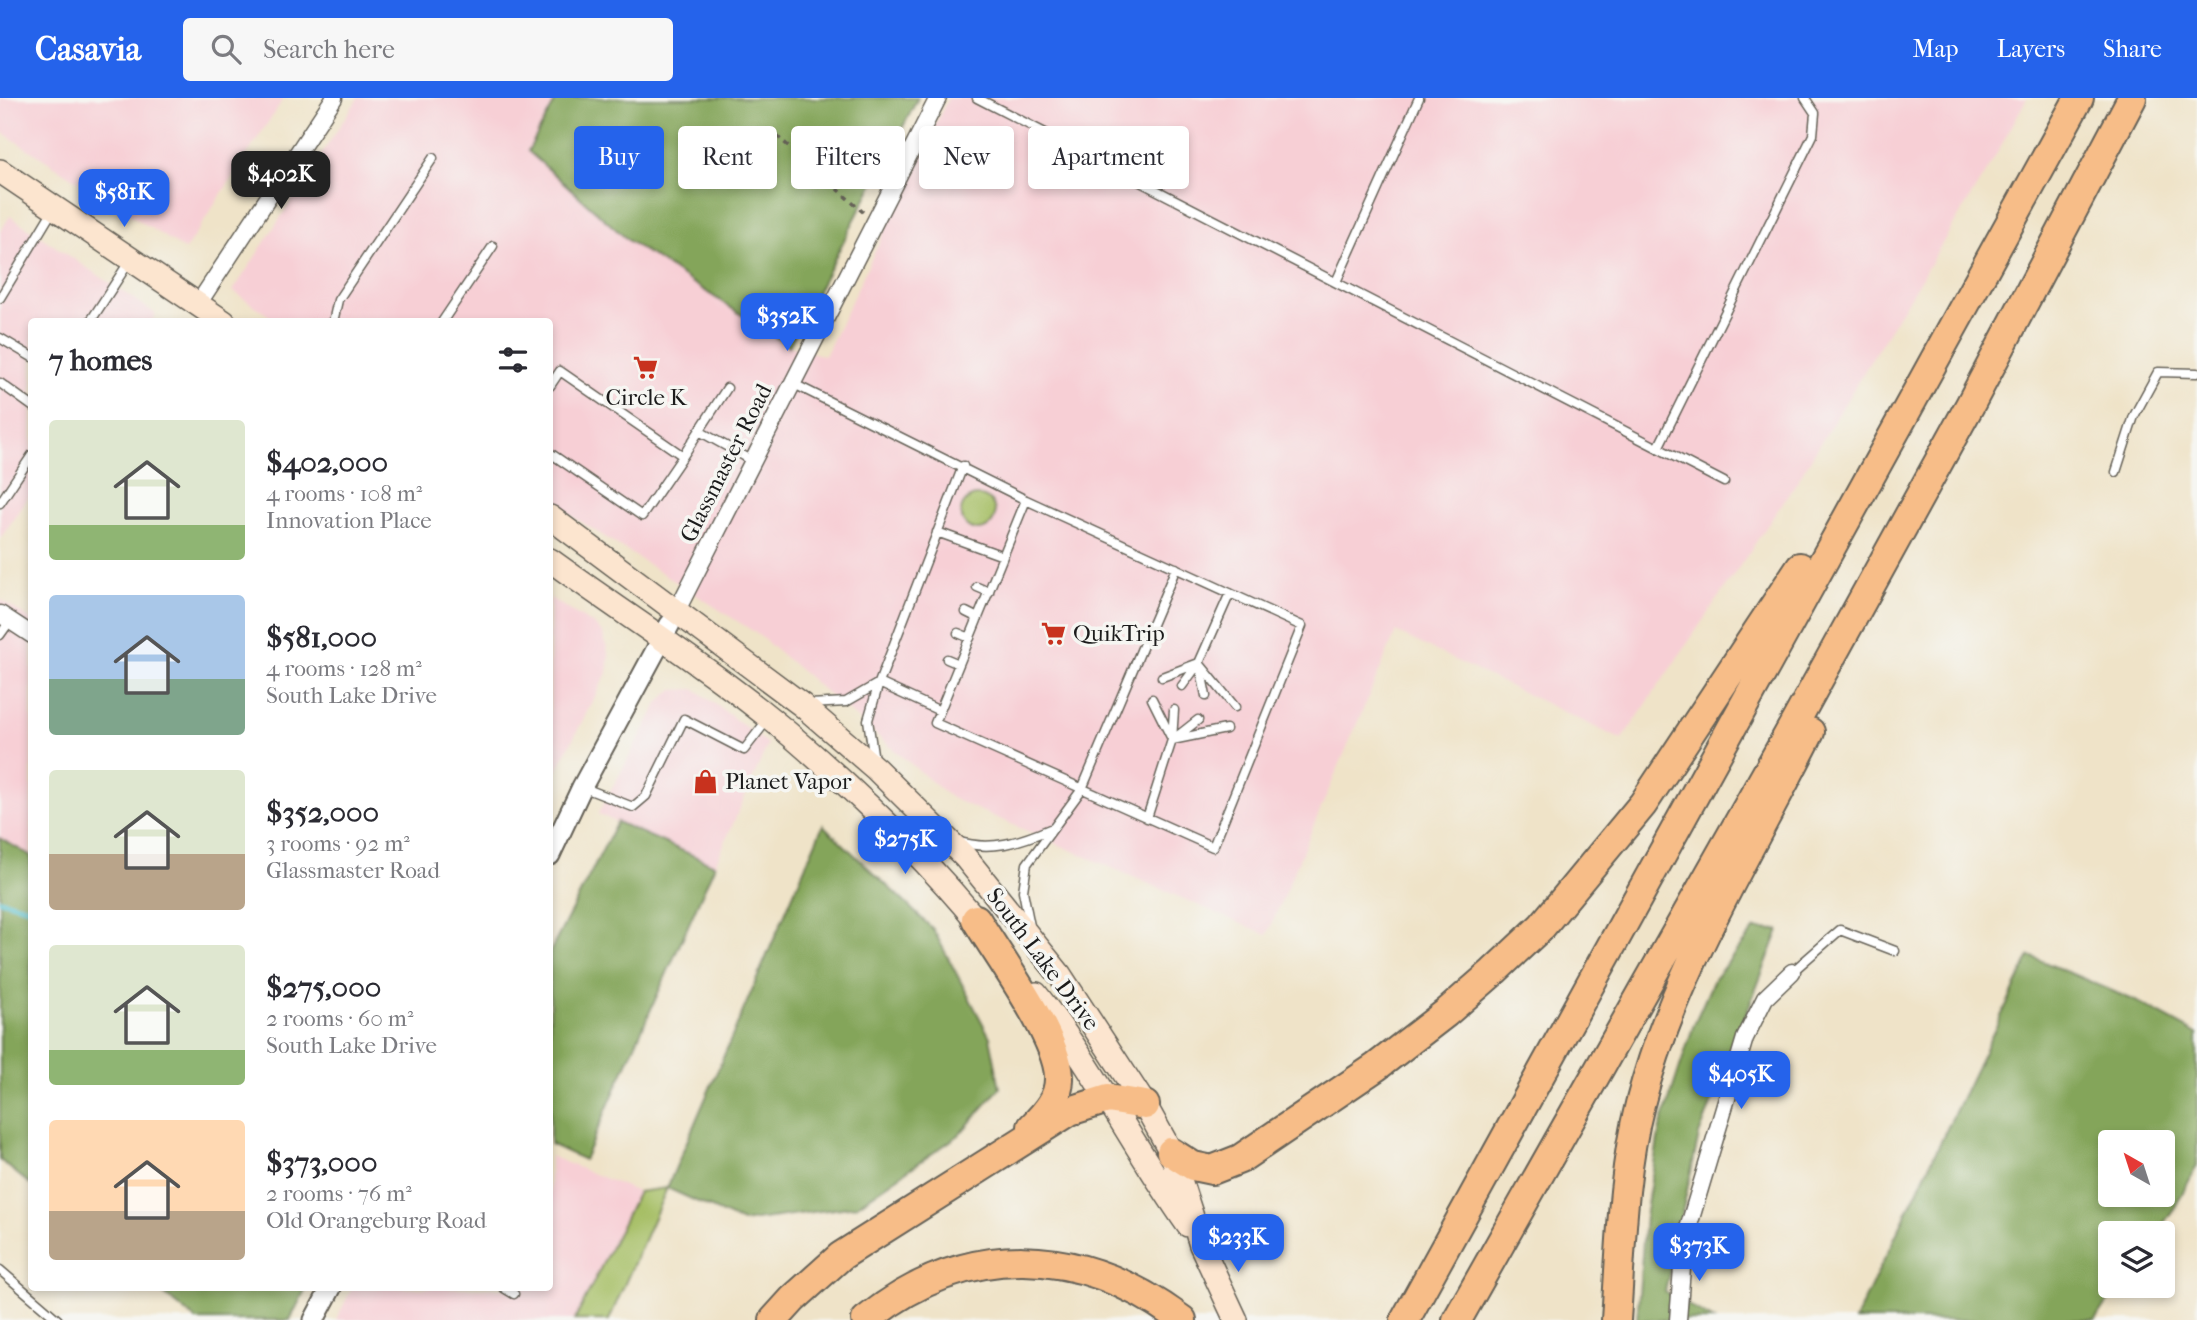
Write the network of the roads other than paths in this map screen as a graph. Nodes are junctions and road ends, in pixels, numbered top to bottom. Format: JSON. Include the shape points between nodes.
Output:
{"nodes":[{"id":1,"x":334,"y":98,"type":"edge"},
{"id":2,"x":938,"y":98,"type":"edge"},
{"id":3,"x":977,"y":98,"type":"edge"},
{"id":4,"x":1419,"y":98,"type":"edge"},
{"id":5,"x":1805,"y":98,"type":"edge"},
{"id":6,"x":2079,"y":98,"type":"edge"},
{"id":7,"x":2132,"y":98,"type":"edge"},
{"id":8,"x":433,"y":158,"type":"dead end"},
{"id":9,"x":0,"y":171,"type":"edge"},
{"id":10,"x":54,"y":208,"type":"junction"},
{"id":11,"x":493,"y":246,"type":"dead end"},
{"id":12,"x":130,"y":260,"type":"junction"},
{"id":13,"x":1336,"y":282,"type":"junction"},
{"id":14,"x":0,"y":299,"type":"edge"},
{"id":15,"x":198,"y":304,"type":"junction"},
{"id":16,"x":93,"y":318,"type":"edge"},
{"id":17,"x":218,"y":318,"type":"edge"},
{"id":18,"x":334,"y":318,"type":"edge"},
{"id":19,"x":445,"y":318,"type":"edge"},
{"id":20,"x":0,"y":338,"type":"edge"},
{"id":21,"x":28,"y":355,"type":"edge"},
{"id":22,"x":2197,"y":373,"type":"edge"},
{"id":23,"x":553,"y":382,"type":"edge"},
{"id":24,"x":0,"y":383,"type":"edge"},
{"id":25,"x":792,"y":383,"type":"junction"},
{"id":26,"x":727,"y":388,"type":"dead end"},
{"id":27,"x":1916,"y":393,"type":"junction"},
{"id":28,"x":28,"y":403,"type":"edge"},
{"id":29,"x":1970,"y":405,"type":"junction"},
{"id":30,"x":699,"y":431,"type":"junction"},
{"id":31,"x":1658,"y":448,"type":"junction"},
{"id":32,"x":553,"y":455,"type":"edge"},
{"id":33,"x":683,"y":456,"type":"junction"},
{"id":34,"x":28,"y":461,"type":"edge"},
{"id":35,"x":753,"y":461,"type":"junction"},
{"id":36,"x":962,"y":466,"type":"junction"},
{"id":37,"x":2116,"y":472,"type":"dead end"},
{"id":38,"x":1724,"y":482,"type":"dead end"},
{"id":39,"x":1026,"y":500,"type":"junction"},
{"id":40,"x":0,"y":503,"type":"edge"},
{"id":41,"x":553,"y":520,"type":"edge"},
{"id":42,"x":937,"y":532,"type":"junction"},
{"id":43,"x":1003,"y":556,"type":"junction"},
{"id":44,"x":1176,"y":568,"type":"junction"},
{"id":45,"x":557,"y":569,"type":"edge"},
{"id":46,"x":977,"y":587,"type":"dead end"},
{"id":47,"x":989,"y":592,"type":"junction"},
{"id":48,"x":1230,"y":593,"type":"junction"},
{"id":49,"x":966,"y":612,"type":"dead end"},
{"id":50,"x":5,"y":618,"type":"edge"},
{"id":51,"x":978,"y":618,"type":"junction"},
{"id":52,"x":669,"y":625,"type":"junction"},
{"id":53,"x":28,"y":632,"type":"edge"},
{"id":54,"x":958,"y":633,"type":"dead end"},
{"id":55,"x":0,"y":635,"type":"edge"},
{"id":56,"x":970,"y":638,"type":"junction"},
{"id":57,"x":947,"y":659,"type":"dead end"},
{"id":58,"x":1199,"y":663,"type":"junction"},
{"id":59,"x":959,"y":664,"type":"junction"},
{"id":60,"x":1162,"y":677,"type":"dead end"},
{"id":61,"x":879,"y":683,"type":"junction"},
{"id":62,"x":1182,"y":686,"type":"dead end"},
{"id":63,"x":1206,"y":696,"type":"dead end"},
{"id":64,"x":1152,"y":699,"type":"dead end"},
{"id":65,"x":802,"y":705,"type":"junction"},
{"id":66,"x":1235,"y":707,"type":"dead end"},
{"id":67,"x":1174,"y":710,"type":"dead end"},
{"id":68,"x":940,"y":711,"type":"junction"},
{"id":69,"x":768,"y":719,"type":"junction"},
{"id":70,"x":1198,"y":720,"type":"dead end"},
{"id":71,"x":1226,"y":729,"type":"dead end"},
{"id":72,"x":1172,"y":740,"type":"junction"},
{"id":73,"x":876,"y":769,"type":"junction"},
{"id":74,"x":582,"y":787,"type":"junction"},
{"id":75,"x":1082,"y":789,"type":"junction"},
{"id":76,"x":1147,"y":818,"type":"junction"},
{"id":77,"x":1052,"y":828,"type":"junction"},
{"id":78,"x":943,"y":835,"type":"junction"},
{"id":79,"x":553,"y":849,"type":"edge"},
{"id":80,"x":976,"y":919,"type":"junction"},
{"id":81,"x":1033,"y":940,"type":"junction"},
{"id":82,"x":1895,"y":951,"type":"dead end"},
{"id":83,"x":1792,"y":972,"type":"joint"},
{"id":84,"x":1108,"y":1099,"type":"junction"},
{"id":85,"x":1145,"y":1105,"type":"junction"},
{"id":86,"x":1018,"y":1142,"type":"junction"},
{"id":87,"x":1171,"y":1152,"type":"junction"},
{"id":88,"x":1201,"y":1245,"type":"junction"},
{"id":89,"x":2,"y":1273,"type":"edge"},
{"id":90,"x":329,"y":1291,"type":"edge"},
{"id":91,"x":509,"y":1291,"type":"edge"},
{"id":92,"x":514,"y":1294,"type":"dead end"},
{"id":93,"x":58,"y":1320,"type":"edge"},
{"id":94,"x":314,"y":1320,"type":"edge"},
{"id":95,"x":774,"y":1320,"type":"edge"},
{"id":96,"x":866,"y":1320,"type":"edge"},
{"id":97,"x":1182,"y":1320,"type":"edge"},
{"id":98,"x":1236,"y":1320,"type":"edge"},
{"id":99,"x":1405,"y":1320,"type":"edge"},
{"id":100,"x":1457,"y":1320,"type":"edge"},
{"id":101,"x":1616,"y":1320,"type":"edge"},
{"id":102,"x":1678,"y":1320,"type":"edge"}],
"edges":[{"from":1,"to":15,"type":"street"},
{"from":2,"to":25,"type":"street","name":"Glassmaster Road"},
{"from":3,"to":13,"type":"lane"},
{"from":4,"to":13,"type":"lane"},
{"from":5,"to":31,"type":"lane","via":[[1815,113],[1813,135]]},
{"from":6,"to":27,"type":"highway"},
{"from":7,"to":29,"type":"highway"},
{"from":8,"to":18,"type":"lane","via":[[338,300]]},
{"from":9,"to":10,"type":"main road"},
{"from":10,"to":12,"type":"main road"},
{"from":10,"to":14,"type":"lane"},
{"from":11,"to":19,"type":"lane"},
{"from":12,"to":15,"type":"main road"},
{"from":12,"to":16,"type":"lane"},
{"from":13,"to":31,"type":"lane"},
{"from":15,"to":17,"type":"main road"},
{"from":20,"to":21,"type":"lane"},
{"from":22,"to":37,"type":"lane","via":[[2158,372],[2134,416]]},
{"from":23,"to":33,"type":"lane","via":[[560,371]]},
{"from":24,"to":28,"type":"lane"},
{"from":25,"to":35,"type":"street","name":"Glassmaster Road"},
{"from":25,"to":36,"type":"lane"},
{"from":26,"to":30,"type":"lane"},
{"from":27,"to":87,"type":"highway","via":[[1663,778],[1542,926],[1446,1013],[1376,1067],[1240,1159],[1212,1170],[1193,1166]]},
{"from":27,"to":99,"type":"highway"},
{"from":29,"to":100,"type":"highway"},
{"from":29,"to":101,"type":"highway","via":[[1674,1000],[1640,1104],[1631,1153]]},
{"from":30,"to":33,"type":"lane"},
{"from":30,"to":35,"type":"lane"},
{"from":31,"to":38,"type":"lane"},
{"from":32,"to":33,"type":"lane","via":[[642,516]]},
{"from":34,"to":40,"type":"lane"},
{"from":35,"to":52,"type":"street","name":"Glassmaster Road"},
{"from":36,"to":39,"type":"lane"},
{"from":36,"to":42,"type":"lane"},
{"from":39,"to":43,"type":"lane"},
{"from":39,"to":44,"type":"lane"},
{"from":41,"to":52,"type":"main road","name":"South Lake Drive"},
{"from":42,"to":43,"type":"lane"},
{"from":42,"to":61,"type":"lane","via":[[901,637]]},
{"from":43,"to":47,"type":"lane"},
{"from":44,"to":48,"type":"lane"},
{"from":44,"to":75,"type":"lane"},
{"from":45,"to":52,"type":"main road","name":"South Lake Drive"},
{"from":46,"to":47,"type":"lane"},
{"from":47,"to":51,"type":"lane"},
{"from":48,"to":58,"type":"lane"},
{"from":48,"to":76,"type":"lane","via":[[1302,626],[1213,847]]},
{"from":49,"to":51,"type":"lane"},
{"from":50,"to":53,"type":"street"},
{"from":50,"to":55,"type":"lane"},
{"from":51,"to":56,"type":"lane"},
{"from":52,"to":65,"type":"main road","name":"South Lake Drive","via":[[719,640]]},
{"from":52,"to":69,"type":"main road","name":"South Lake Drive"},
{"from":52,"to":74,"type":"street"},
{"from":54,"to":56,"type":"lane"},
{"from":56,"to":59,"type":"lane"},
{"from":57,"to":59,"type":"lane"},
{"from":58,"to":60,"type":"lane"},
{"from":58,"to":62,"type":"lane"},
{"from":58,"to":63,"type":"lane"},
{"from":58,"to":66,"type":"lane"},
{"from":59,"to":68,"type":"lane"},
{"from":61,"to":65,"type":"lane","via":[[846,702]]},
{"from":61,"to":68,"type":"lane"},
{"from":61,"to":73,"type":"lane","via":[[868,731]]},
{"from":64,"to":72,"type":"lane"},
{"from":65,"to":73,"type":"main road","name":"South Lake Drive"},
{"from":67,"to":72,"type":"lane"},
{"from":68,"to":75,"type":"lane","via":[[935,723]]},
{"from":69,"to":74,"type":"lane","via":[[744,750],[684,719],[646,796],[633,807]]},
{"from":69,"to":80,"type":"main road","name":"South Lake Drive","via":[[844,784]]},
{"from":70,"to":72,"type":"lane"},
{"from":71,"to":72,"type":"lane"},
{"from":72,"to":76,"type":"lane"},
{"from":73,"to":78,"type":"main road","name":"South Lake Drive"},
{"from":74,"to":79,"type":"street"},
{"from":75,"to":76,"type":"lane"},
{"from":75,"to":77,"type":"lane"},
{"from":77,"to":78,"type":"lane","via":[[996,846],[961,843]]},
{"from":77,"to":81,"type":"lane","via":[[1023,875]]},
{"from":78,"to":81,"type":"main road","name":"South Lake Drive"},
{"from":80,"to":84,"type":"main road","name":"South Lake Drive","via":[[1042,1002]]},
{"from":80,"to":86,"type":"highway","via":[[1033,1014],[1059,1077],[1053,1102]]},
{"from":81,"to":85,"type":"main road","name":"South Lake Drive"},
{"from":82,"to":83,"type":"lane","via":[[1840,930]]},
{"from":83,"to":102,"type":"street","via":[[1765,998],[1745,1038],[1684,1242]]},
{"from":84,"to":85,"type":"highway"},
{"from":84,"to":86,"type":"highway","via":[[1080,1105]]},
{"from":84,"to":88,"type":"main road","name":"South Lake Drive","via":[[1146,1166]]},
{"from":85,"to":87,"type":"main road","name":"South Lake Drive"},
{"from":86,"to":95,"type":"highway","via":[[841,1256]]},
{"from":87,"to":88,"type":"main road","name":"South Lake Drive"},
{"from":88,"to":98,"type":"main road","name":"South Lake Drive"},
{"from":89,"to":93,"type":"lane"},
{"from":90,"to":94,"type":"street"},
{"from":91,"to":92,"type":"lane"},
{"from":96,"to":97,"type":"highway","via":[[937,1275],[1019,1261],[1101,1273],[1137,1289]]}]}
